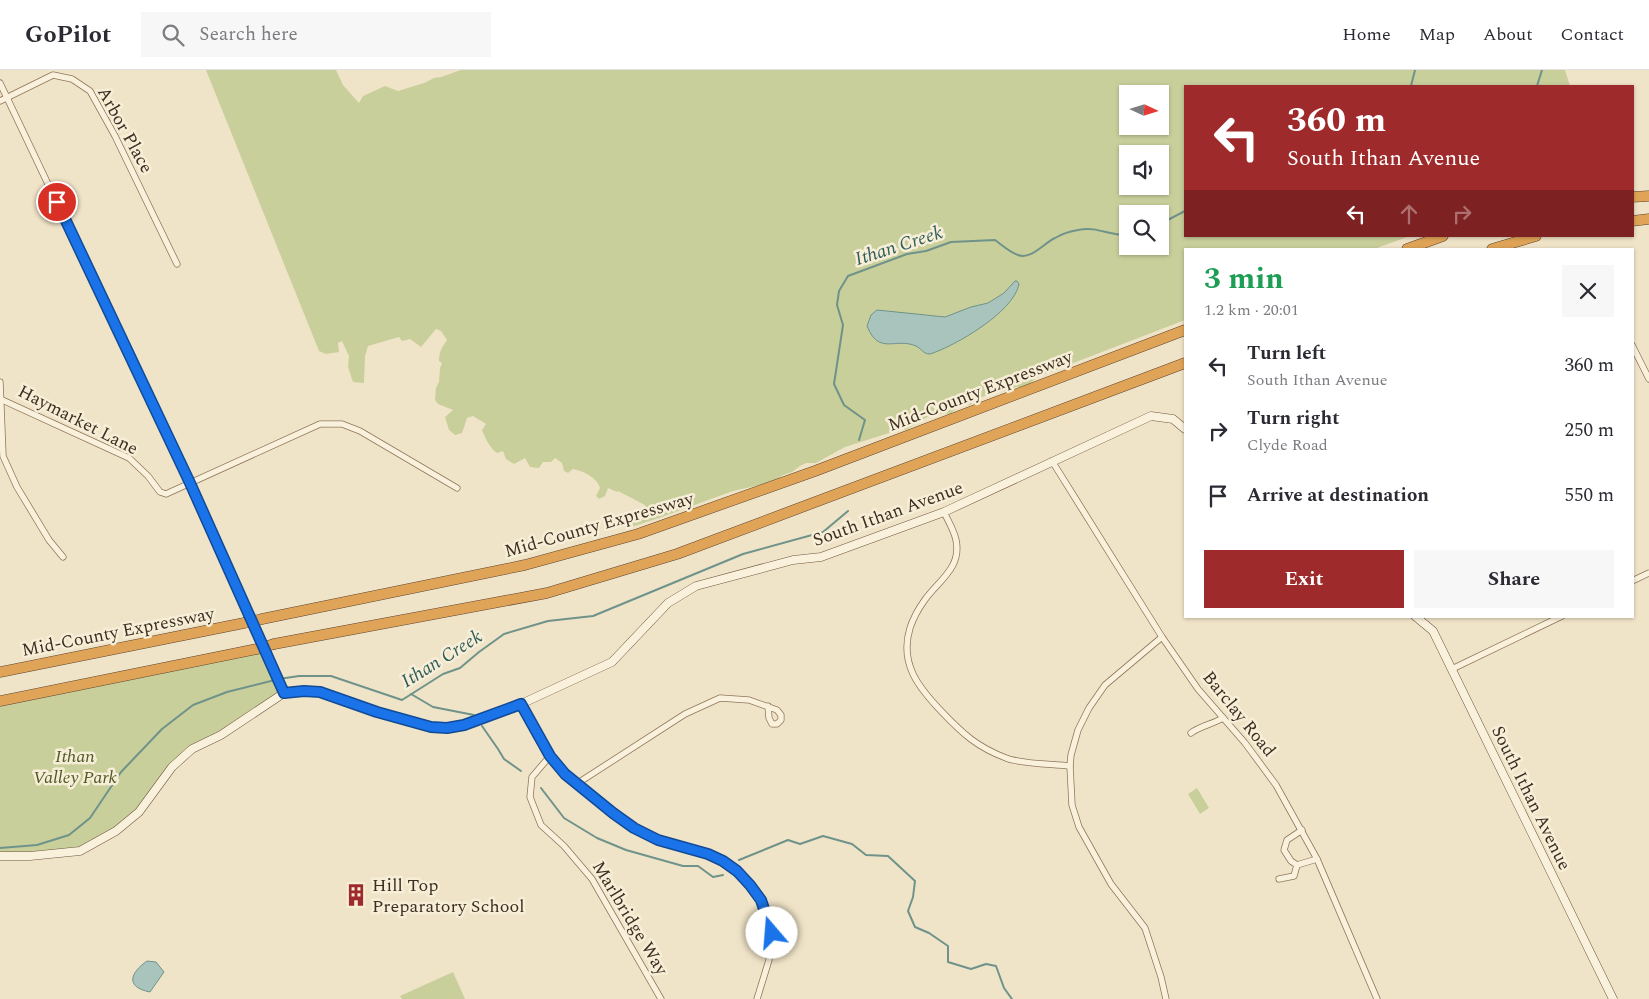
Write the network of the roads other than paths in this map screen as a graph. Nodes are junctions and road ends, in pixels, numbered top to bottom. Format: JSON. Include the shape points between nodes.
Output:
{"nodes":[{"id":1,"x":0,"y":83,"type":"edge"},
{"id":2,"x":7,"y":97,"type":"junction"},
{"id":3,"x":0,"y":101,"type":"edge"},
{"id":4,"x":1649,"y":196,"type":"edge"},
{"id":5,"x":1634,"y":197,"type":"edge"},
{"id":6,"x":1649,"y":219,"type":"edge"},
{"id":7,"x":1634,"y":221,"type":"edge"},
{"id":8,"x":1440,"y":237,"type":"edge"},
{"id":9,"x":1533,"y":237,"type":"edge"},
{"id":10,"x":1410,"y":248,"type":"edge"},
{"id":11,"x":1495,"y":248,"type":"edge"},
{"id":12,"x":177,"y":264,"type":"dead end"},
{"id":13,"x":1184,"y":330,"type":"edge"},
{"id":14,"x":1634,"y":349,"type":"edge"},
{"id":15,"x":1184,"y":363,"type":"edge"},
{"id":16,"x":1649,"y":379,"type":"edge"},
{"id":17,"x":0,"y":382,"type":"edge"},
{"id":18,"x":1,"y":398,"type":"edge"},
{"id":19,"x":1184,"y":428,"type":"edge"},
{"id":20,"x":1052,"y":461,"type":"junction"},
{"id":21,"x":190,"y":483,"type":"junction"},
{"id":22,"x":457,"y":488,"type":"dead end"},
{"id":23,"x":944,"y":512,"type":"junction"},
{"id":24,"x":63,"y":556,"type":"dead end"},
{"id":25,"x":1649,"y":573,"type":"edge"},
{"id":26,"x":1634,"y":580,"type":"edge"},
{"id":27,"x":1418,"y":618,"type":"edge"},
{"id":28,"x":1558,"y":618,"type":"edge"},
{"id":29,"x":1162,"y":637,"type":"junction"},
{"id":30,"x":1452,"y":669,"type":"junction"},
{"id":31,"x":0,"y":672,"type":"edge"},
{"id":32,"x":284,"y":693,"type":"junction"},
{"id":33,"x":0,"y":701,"type":"edge"},
{"id":34,"x":521,"y":704,"type":"junction"},
{"id":35,"x":768,"y":706,"type":"dead end"},
{"id":36,"x":1223,"y":718,"type":"junction"},
{"id":37,"x":1191,"y":733,"type":"dead end"},
{"id":38,"x":550,"y":756,"type":"junction"},
{"id":39,"x":1070,"y":766,"type":"junction"},
{"id":40,"x":578,"y":784,"type":"junction"},
{"id":41,"x":1302,"y":830,"type":"junction"},
{"id":42,"x":0,"y":856,"type":"edge"},
{"id":43,"x":1317,"y":859,"type":"junction"},
{"id":44,"x":1297,"y":865,"type":"junction"},
{"id":45,"x":1279,"y":879,"type":"dead end"},
{"id":46,"x":661,"y":999,"type":"edge"},
{"id":47,"x":757,"y":999,"type":"edge"},
{"id":48,"x":1166,"y":999,"type":"edge"},
{"id":49,"x":1377,"y":999,"type":"edge"},
{"id":50,"x":1613,"y":999,"type":"edge"}],
"edges":[{"from":1,"to":2,"type":"street"},
{"from":2,"to":3,"type":"street","name":"Arbor Place"},
{"from":2,"to":12,"type":"street","name":"Arbor Place","via":[[53,75],[72,79],[90,91]]},
{"from":2,"to":21,"type":"street"},
{"from":4,"to":5,"type":"highway"},
{"from":6,"to":7,"type":"highway"},
{"from":8,"to":10,"type":"highway"},
{"from":9,"to":11,"type":"highway"},
{"from":13,"to":31,"type":"highway","name":"Mid-County Expressway","bridge":true,"via":[[815,472],[638,534],[526,565]]},
{"from":14,"to":16,"type":"street"},
{"from":15,"to":33,"type":"highway","bridge":true,"via":[[677,554],[547,593],[274,644]]},
{"from":17,"to":18,"type":"street"},
{"from":18,"to":21,"type":"street","name":"Haymarket Lane","via":[[130,458],[160,492],[166,494]]},
{"from":18,"to":24,"type":"street","via":[[3,456],[17,487]]},
{"from":19,"to":20,"type":"street","name":"South Ithan Avenue","via":[[1173,419],[1151,416]]},
{"from":20,"to":23,"type":"street","name":"South Ithan Avenue"},
{"from":20,"to":29,"type":"street","name":"Barclay Road"},
{"from":21,"to":22,"type":"street","via":[[320,424],[342,424],[360,431]]},
{"from":21,"to":32,"type":"street"},
{"from":23,"to":34,"type":"street","name":"South Ithan Avenue","via":[[821,558],[793,560],[696,586],[668,603],[612,662]]},
{"from":23,"to":39,"type":"street","via":[[956,539],[957,550],[949,574],[924,601],[910,628],[908,659],[913,676],[924,693],[965,736],[983,748],[1008,759]]},
{"from":25,"to":26,"type":"street"},
{"from":27,"to":30,"type":"street","name":"South Ithan Avenue","via":[[1434,631]]},
{"from":28,"to":30,"type":"street"},
{"from":29,"to":36,"type":"street","name":"Barclay Road","via":[[1198,689]]},
{"from":29,"to":39,"type":"street","via":[[1106,685],[1089,708],[1078,730]]},
{"from":30,"to":50,"type":"street","name":"South Ithan Avenue"},
{"from":32,"to":34,"type":"street","name":"South Ithan Avenue","via":[[320,692],[377,712],[431,727],[447,728]]},
{"from":32,"to":42,"type":"street","name":"South Ithan Avenue","via":[[221,735],[192,749],[172,767],[139,812],[116,831],[80,851]]},
{"from":34,"to":38,"type":"street"},
{"from":35,"to":40,"type":"street","via":[[749,700],[720,698],[685,714]]},
{"from":36,"to":37,"type":"street"},
{"from":36,"to":41,"type":"street","name":"Barclay Road","via":[[1276,786]]},
{"from":38,"to":40,"type":"street"},
{"from":38,"to":46,"type":"street","name":"Marlbridge Way","via":[[532,777],[530,797],[541,825],[592,879]]},
{"from":39,"to":48,"type":"street","via":[[1072,805],[1079,827],[1111,884],[1145,928]]},
{"from":40,"to":47,"type":"street","via":[[634,828],[658,840],[723,861],[750,885],[761,900],[772,933]]},
{"from":41,"to":43,"type":"street","name":"Barclay Road"},
{"from":41,"to":44,"type":"street","via":[[1288,840],[1284,850]]},
{"from":43,"to":44,"type":"street"},
{"from":43,"to":49,"type":"street","name":"Barclay Road"},
{"from":44,"to":45,"type":"street","via":[[1294,876]]}]}
